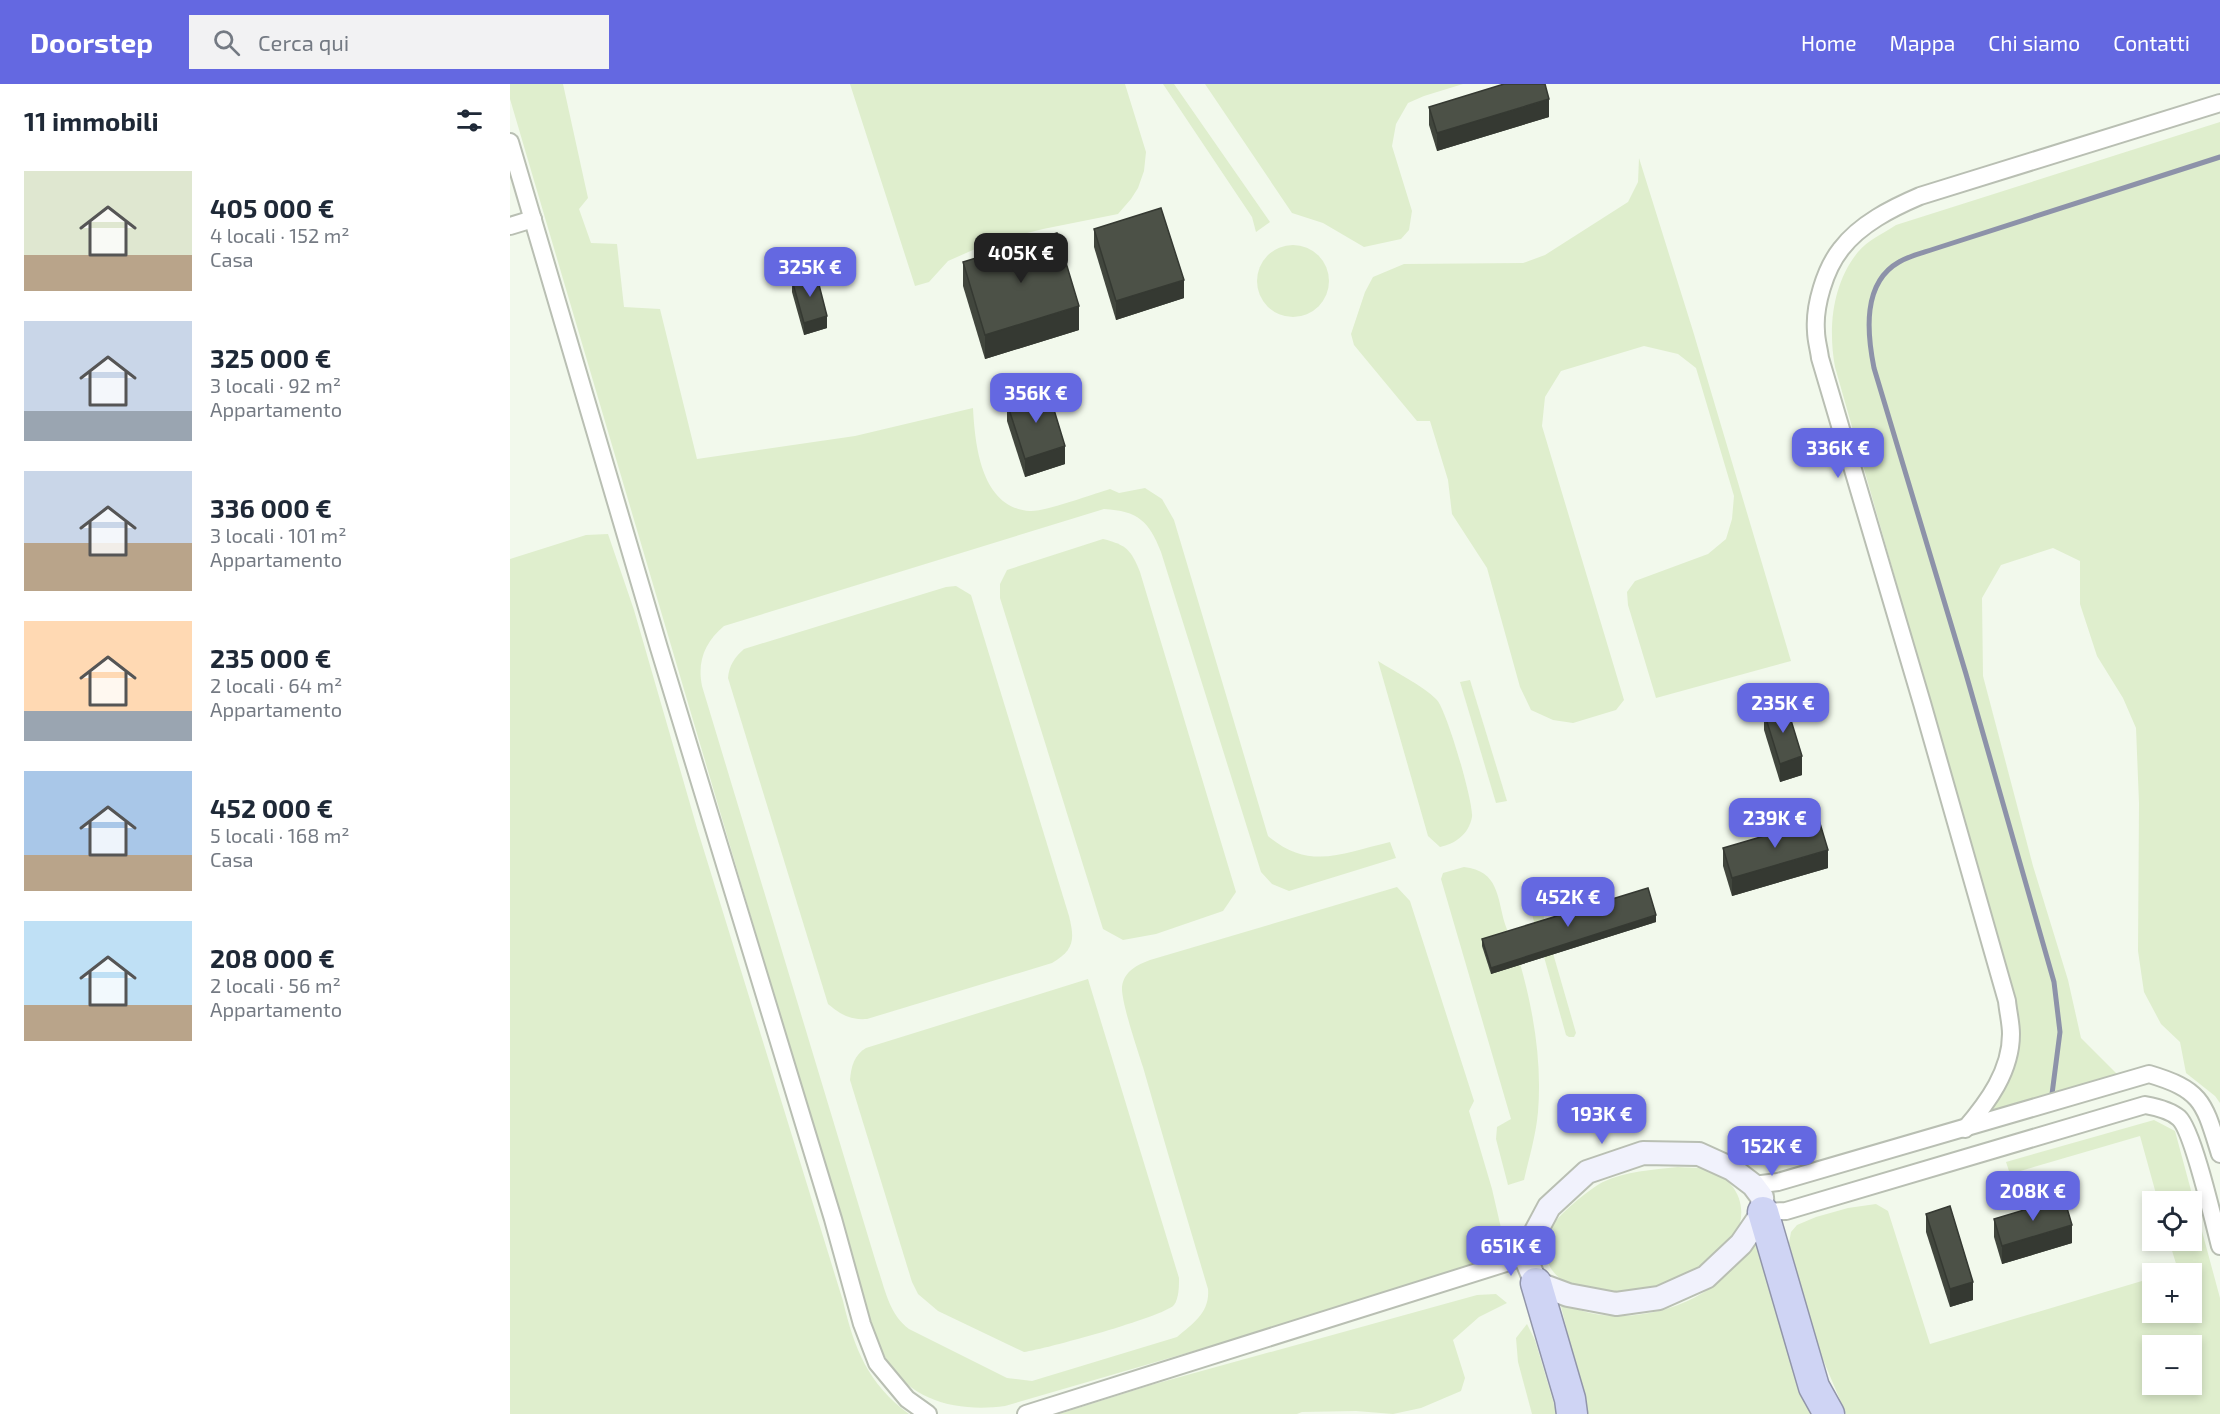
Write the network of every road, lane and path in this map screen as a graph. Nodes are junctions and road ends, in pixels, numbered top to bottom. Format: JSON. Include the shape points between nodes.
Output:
{"nodes":[{"id":1,"x":2220,"y":103,"type":"edge"},
{"id":2,"x":510,"y":142,"type":"edge"},
{"id":3,"x":533,"y":219,"type":"junction"},
{"id":4,"x":510,"y":226,"type":"edge"},
{"id":5,"x":1965,"y":1129,"type":"junction"},
{"id":6,"x":2220,"y":1154,"type":"edge"},
{"id":7,"x":1753,"y":1185,"type":"junction"},
{"id":8,"x":1763,"y":1212,"type":"junction"},
{"id":9,"x":2220,"y":1246,"type":"edge"},
{"id":10,"x":1524,"y":1254,"type":"junction"},
{"id":11,"x":1536,"y":1283,"type":"junction"},
{"id":12,"x":928,"y":1414,"type":"edge"},
{"id":13,"x":1026,"y":1414,"type":"edge"},
{"id":14,"x":1572,"y":1414,"type":"edge"},
{"id":15,"x":1828,"y":1414,"type":"edge"}],
"edges":[{"from":1,"to":5,"type":"street","via":[[1892,208],[1841,249],[1818,300],[1815,330],[1820,358],[2007,1001],[2011,1033],[2005,1066],[1982,1109]]},
{"from":2,"to":3,"type":"street"},
{"from":3,"to":4,"type":"street"},
{"from":3,"to":12,"type":"street","via":[[862,1324],[877,1363],[907,1399]]},
{"from":5,"to":6,"type":"street","via":[[2148,1074],[2175,1082],[2195,1095],[2207,1112]]},
{"from":5,"to":7,"type":"street","via":[[1778,1182]]},
{"from":7,"to":8,"type":"street","via":[[1762,1197]]},
{"from":7,"to":10,"type":"street","via":[[1732,1168],[1699,1154],[1642,1153],[1587,1172],[1549,1207]]},
{"from":8,"to":9,"type":"street","via":[[1786,1211],[2145,1105],[2180,1118],[2190,1136]]},
{"from":8,"to":11,"type":"street","via":[[1741,1244],[1706,1277],[1659,1298],[1616,1304],[1568,1295]]},
{"from":8,"to":15,"type":"highway","via":[[1814,1387]]},
{"from":10,"to":11,"type":"street"},
{"from":10,"to":13,"type":"street","via":[[1509,1262]]},
{"from":11,"to":14,"type":"highway"}]}
